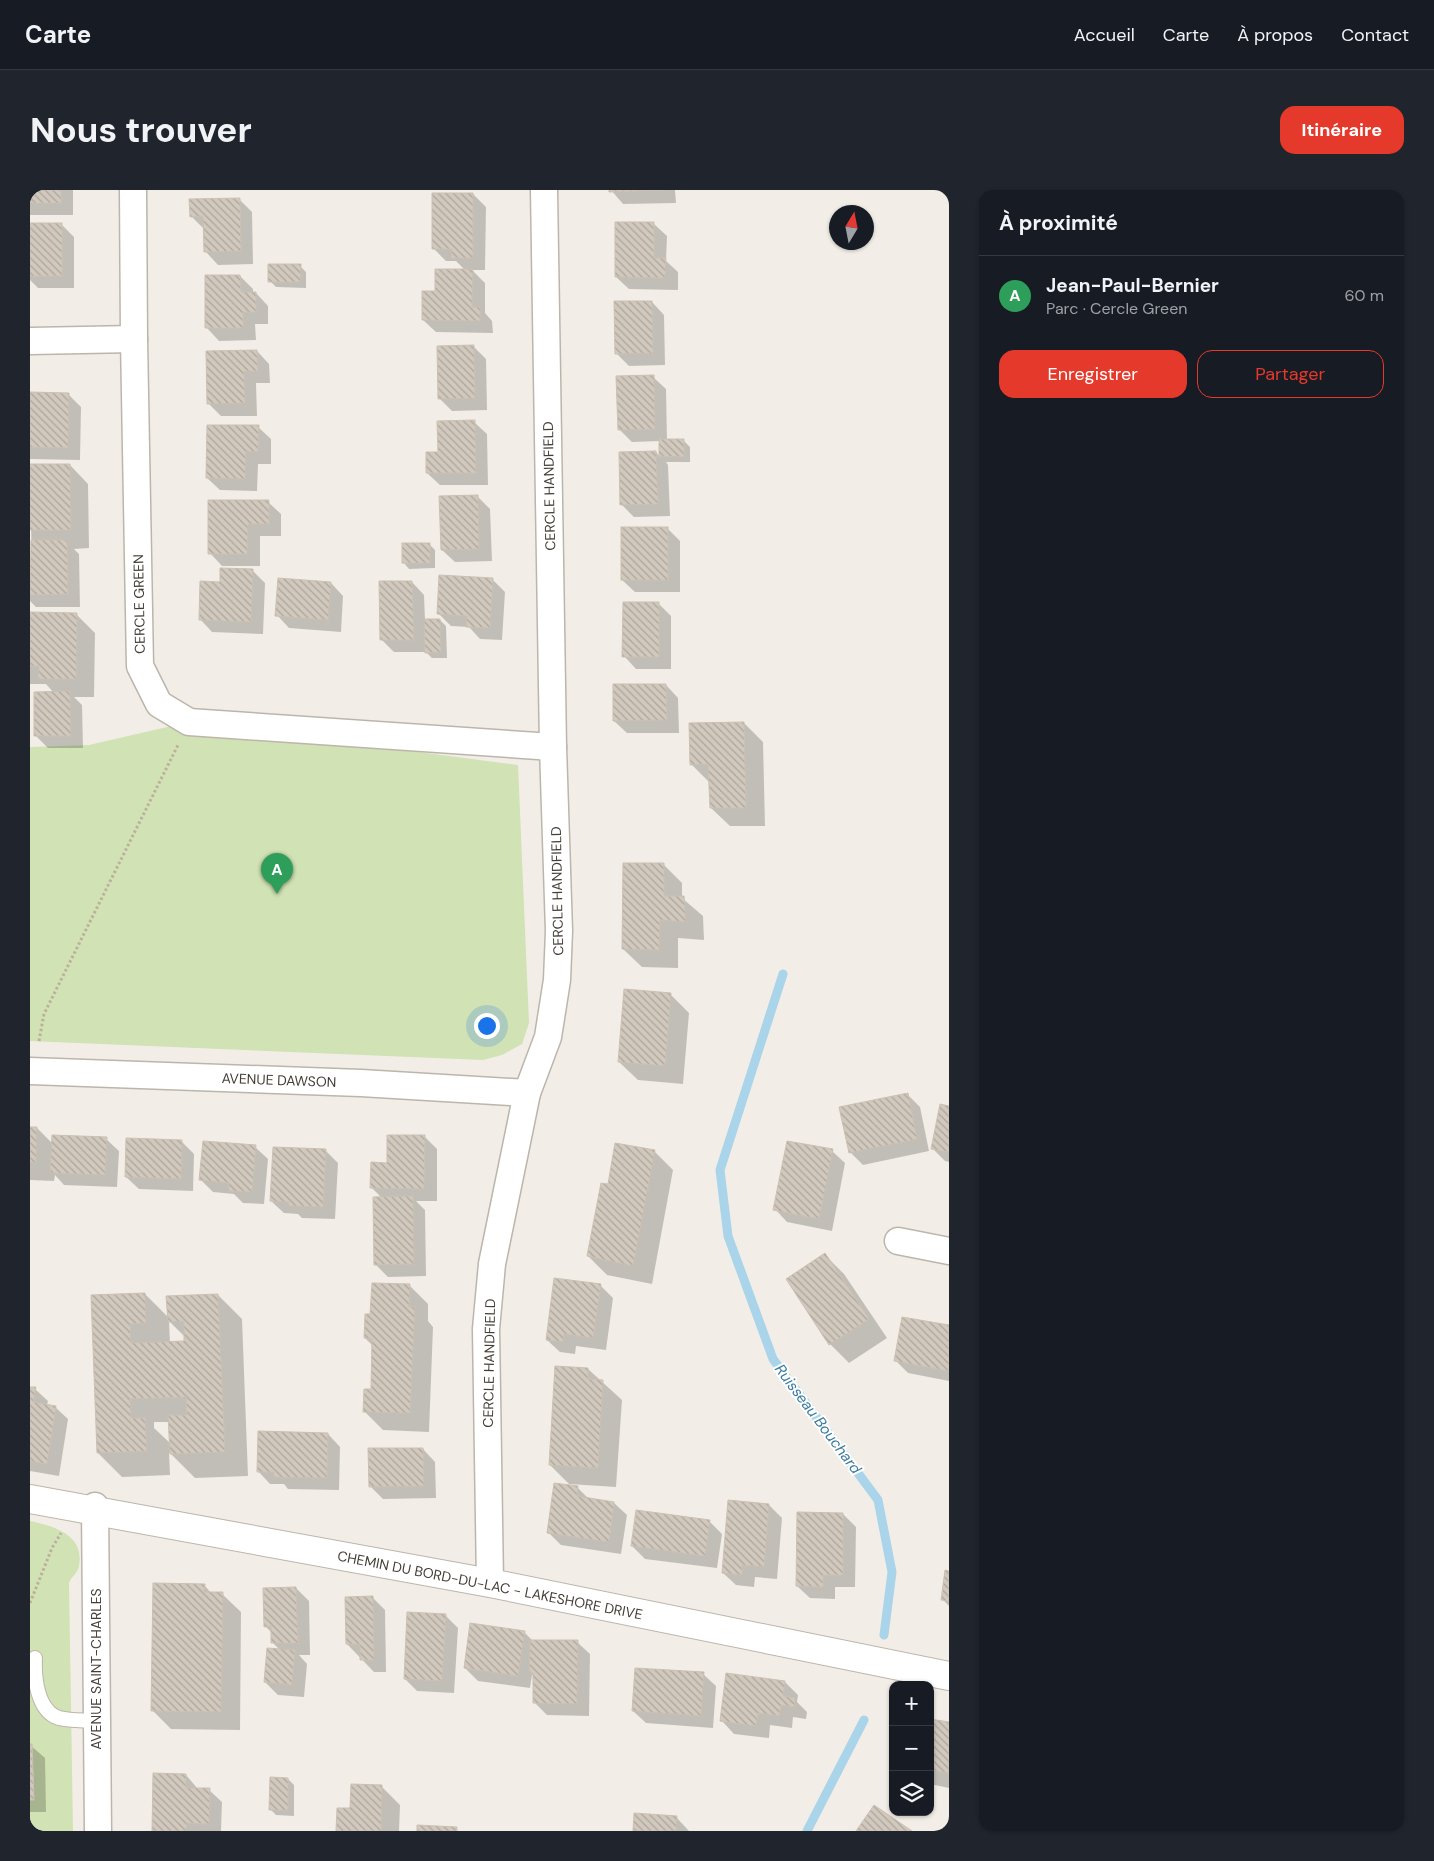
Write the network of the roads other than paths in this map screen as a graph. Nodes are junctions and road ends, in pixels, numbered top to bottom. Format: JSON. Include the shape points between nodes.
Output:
{"nodes":[{"id":1,"x":133,"y":190,"type":"edge"},
{"id":2,"x":544,"y":190,"type":"edge"},
{"id":3,"x":134,"y":339,"type":"junction"},
{"id":4,"x":30,"y":341,"type":"edge"},
{"id":5,"x":553,"y":748,"type":"junction"},
{"id":6,"x":30,"y":1071,"type":"edge"},
{"id":7,"x":527,"y":1093,"type":"junction"},
{"id":8,"x":898,"y":1242,"type":"dead end"},
{"id":9,"x":949,"y":1251,"type":"edge"},
{"id":10,"x":30,"y":1499,"type":"edge"},
{"id":11,"x":95,"y":1509,"type":"junction"},
{"id":12,"x":490,"y":1584,"type":"junction"},
{"id":13,"x":35,"y":1658,"type":"dead end"},
{"id":14,"x":949,"y":1676,"type":"edge"},
{"id":15,"x":96,"y":1721,"type":"junction"},
{"id":16,"x":98,"y":1831,"type":"edge"}],
"edges":[{"from":1,"to":3,"type":"street","name":"CERCLE GREEN"},
{"from":2,"to":5,"type":"street","name":"CERCLE HANDFIELD"},
{"from":3,"to":4,"type":"street"},
{"from":3,"to":5,"type":"street","name":"CERCLE GREEN","via":[[140,666],[159,704],[189,722]]},
{"from":5,"to":7,"type":"street","name":"CERCLE HANDFIELD","via":[[559,931],[557,980],[548,1037]]},
{"from":6,"to":7,"type":"street","name":"AVENUE DAWSON","via":[[361,1083]]},
{"from":7,"to":12,"type":"street","name":"CERCLE HANDFIELD","via":[[492,1264],[486,1329]]},
{"from":8,"to":9,"type":"street"},
{"from":10,"to":11,"type":"street","name":"CHEMIN DU BORD-DU-LAC - LAKESHORE DRIVE"},
{"from":11,"to":12,"type":"street","name":"CHEMIN DU BORD-DU-LAC - LAKESHORE DRIVE"},
{"from":11,"to":15,"type":"street","name":"AVENUE SAINT-CHARLES"},
{"from":12,"to":14,"type":"street","name":"CHEMIN DU BORD-DU-LAC - LAKESHORE DRIVE"},
{"from":13,"to":15,"type":"lane","via":[[34,1676],[38,1693],[47,1708],[57,1717]]},
{"from":15,"to":16,"type":"street","name":"AVENUE SAINT-CHARLES"}]}
